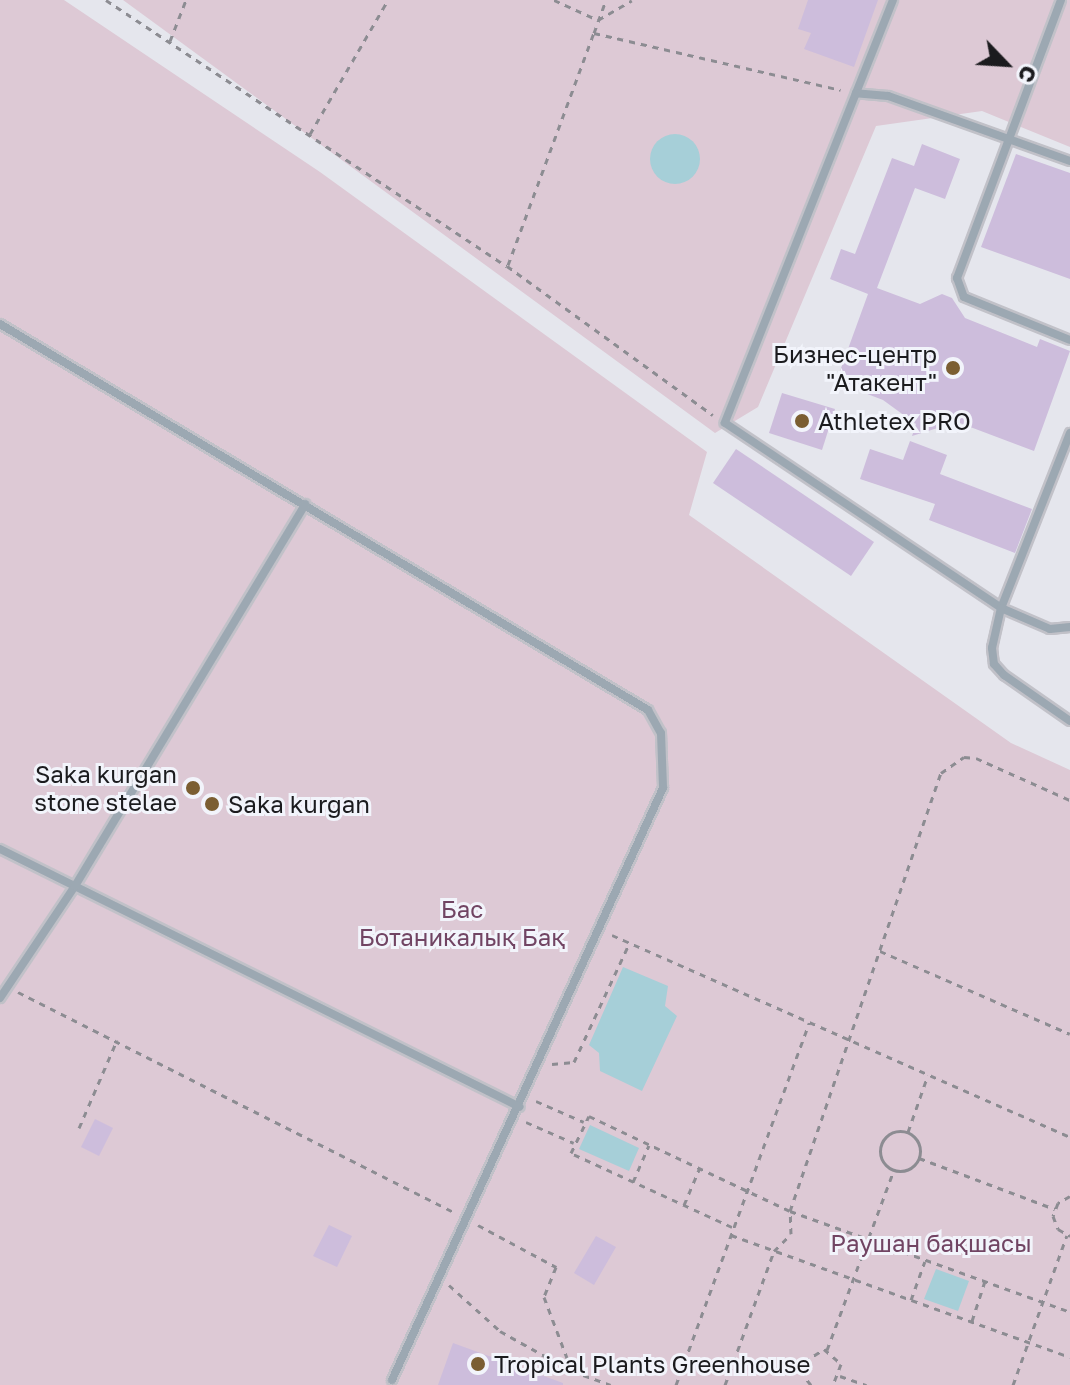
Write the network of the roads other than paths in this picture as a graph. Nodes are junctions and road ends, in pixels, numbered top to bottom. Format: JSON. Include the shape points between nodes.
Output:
{"nodes":[{"id":1,"x":893,"y":0,"type":"edge"},
{"id":2,"x":1061,"y":0,"type":"edge"},
{"id":3,"x":856,"y":93,"type":"junction"},
{"id":4,"x":1010,"y":138,"type":"junction"},
{"id":5,"x":1070,"y":161,"type":"edge"},
{"id":6,"x":0,"y":324,"type":"edge"},
{"id":7,"x":1070,"y":340,"type":"edge"},
{"id":8,"x":1070,"y":433,"type":"edge"},
{"id":9,"x":305,"y":504,"type":"junction"},
{"id":10,"x":1001,"y":608,"type":"junction"},
{"id":11,"x":1070,"y":627,"type":"edge"},
{"id":12,"x":1070,"y":721,"type":"edge"},
{"id":13,"x":0,"y":849,"type":"edge"},
{"id":14,"x":75,"y":886,"type":"junction"},
{"id":15,"x":0,"y":998,"type":"edge"},
{"id":16,"x":520,"y":1107,"type":"junction"},
{"id":17,"x":392,"y":1380,"type":"dead end"}],
"edges":[{"from":1,"to":3,"type":"lane"},
{"from":2,"to":4,"type":"lane"},
{"from":3,"to":4,"type":"lane","via":[[888,96]]},
{"from":3,"to":10,"type":"lane","via":[[725,423]]},
{"from":4,"to":5,"type":"lane"},
{"from":4,"to":7,"type":"lane","via":[[957,278],[959,288],[964,297]]},
{"from":6,"to":9,"type":"lane"},
{"from":8,"to":10,"type":"lane"},
{"from":9,"to":14,"type":"lane"},
{"from":9,"to":16,"type":"lane","via":[[648,710],[661,733],[663,788]]},
{"from":10,"to":11,"type":"lane","via":[[1050,629]]},
{"from":10,"to":12,"type":"lane","via":[[994,664]]},
{"from":13,"to":14,"type":"lane"},
{"from":14,"to":15,"type":"lane"},
{"from":14,"to":16,"type":"lane"},
{"from":16,"to":17,"type":"lane"}]}
